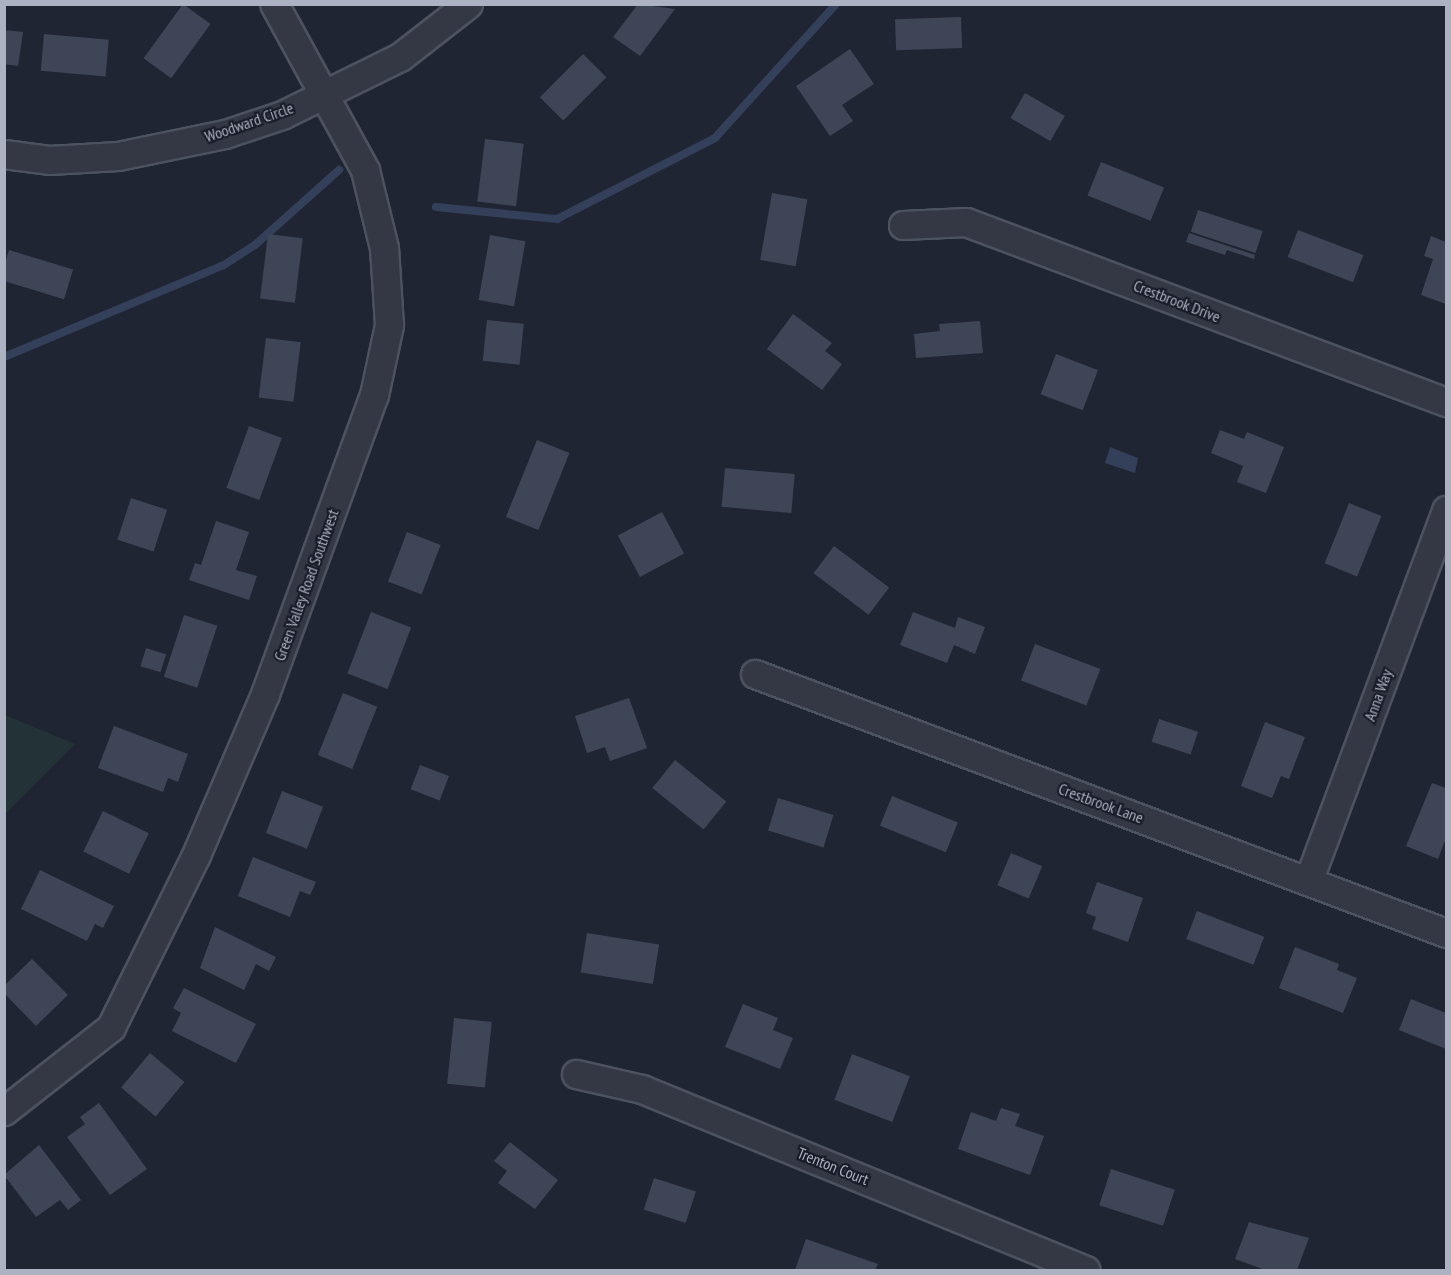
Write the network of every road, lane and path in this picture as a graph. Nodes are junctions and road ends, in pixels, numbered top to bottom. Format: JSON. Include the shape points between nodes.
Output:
{"nodes":[{"id":1,"x":274,"y":4,"type":"edge"},
{"id":2,"x":468,"y":4,"type":"edge"},
{"id":3,"x":322,"y":93,"type":"junction"},
{"id":4,"x":4,"y":154,"type":"edge"},
{"id":5,"x":903,"y":225,"type":"dead end"},
{"id":6,"x":1446,"y":402,"type":"edge"},
{"id":7,"x":1446,"y":510,"type":"edge"},
{"id":8,"x":755,"y":674,"type":"dead end"},
{"id":9,"x":1309,"y":879,"type":"junction"},
{"id":10,"x":1446,"y":933,"type":"edge"},
{"id":11,"x":576,"y":1074,"type":"dead end"},
{"id":12,"x":4,"y":1111,"type":"edge"},
{"id":13,"x":1085,"y":1270,"type":"edge"}],
"edges":[{"from":1,"to":3,"type":"street","name":"Green Valley Road Southwest"},
{"from":2,"to":3,"type":"street","name":"Woodward Circle","via":[[406,54]]},
{"from":3,"to":4,"type":"street","name":"Woodward Circle","via":[[225,134],[118,156],[49,160]]},
{"from":3,"to":12,"type":"street","name":"Green Valley Road Southwest","via":[[365,170],[384,248],[389,325],[374,395],[265,694],[196,855],[111,1027]]},
{"from":5,"to":6,"type":"street","name":"Crestbrook Drive","via":[[966,222]]},
{"from":7,"to":9,"type":"street","name":"Anna Way"},
{"from":8,"to":9,"type":"street","name":"Crestbrook Lane"},
{"from":9,"to":10,"type":"street","name":"Crestbrook Lane"},
{"from":11,"to":13,"type":"street","name":"Trenton Court","via":[[642,1089]]}]}
